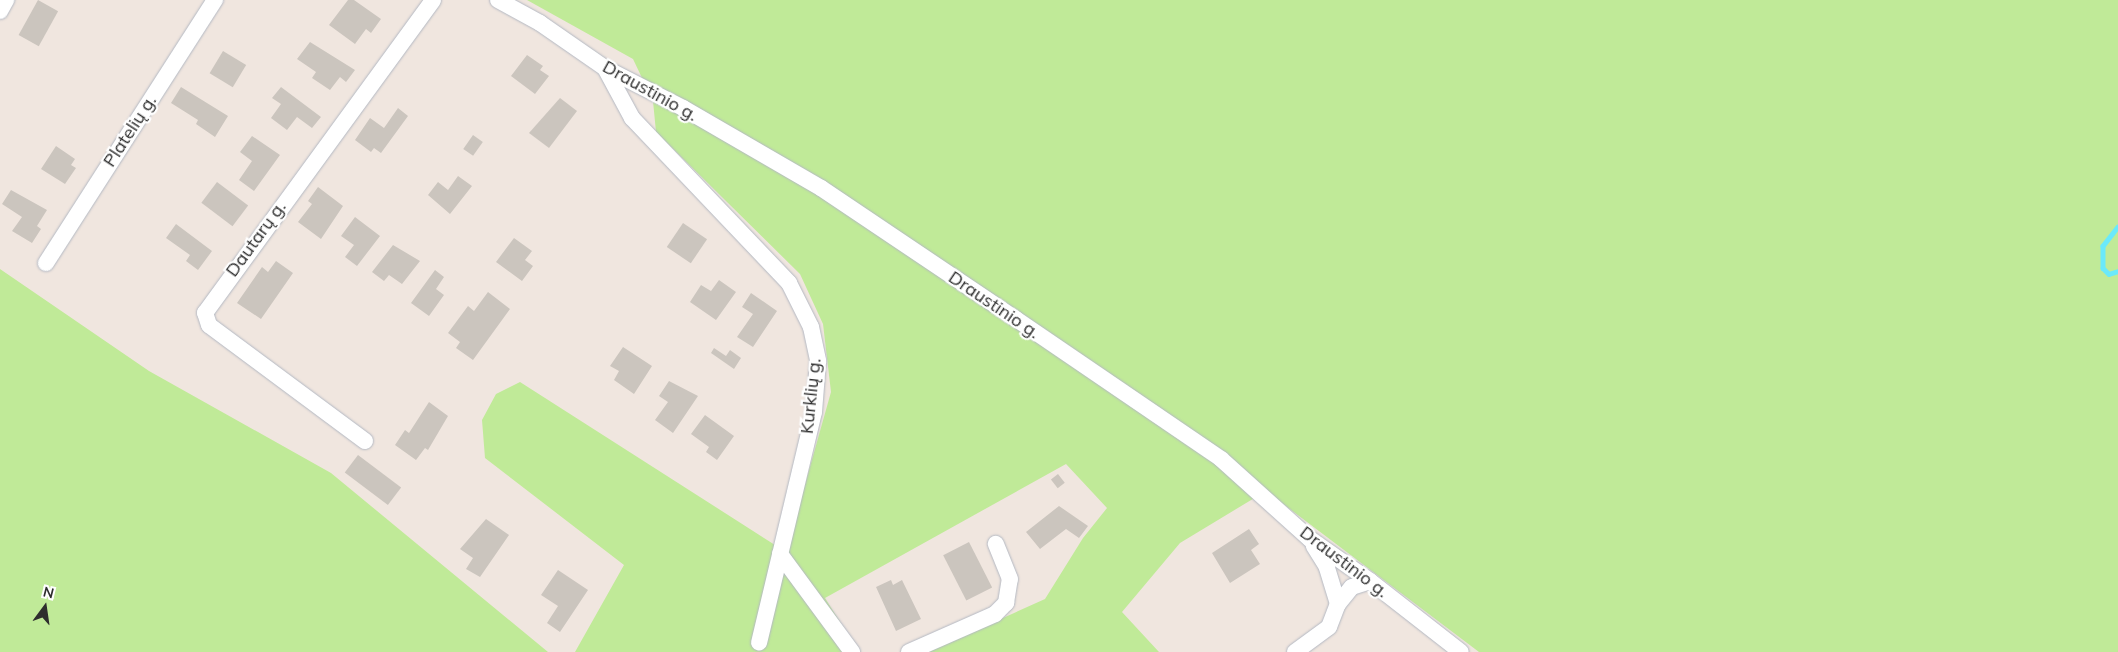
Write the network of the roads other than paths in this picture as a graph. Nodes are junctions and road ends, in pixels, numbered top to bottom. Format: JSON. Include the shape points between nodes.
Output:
{"nodes":[{"id":1,"x":6,"y":0,"type":"edge"},
{"id":2,"x":215,"y":0,"type":"edge"},
{"id":3,"x":433,"y":0,"type":"edge"},
{"id":4,"x":498,"y":0,"type":"edge"},
{"id":5,"x":0,"y":10,"type":"edge"},
{"id":6,"x":605,"y":68,"type":"junction"},
{"id":7,"x":46,"y":263,"type":"dead end"},
{"id":8,"x":365,"y":441,"type":"dead end"},
{"id":9,"x":1310,"y":539,"type":"junction"},
{"id":10,"x":996,"y":544,"type":"dead end"},
{"id":11,"x":780,"y":554,"type":"junction"},
{"id":12,"x":1370,"y":581,"type":"junction"},
{"id":13,"x":1338,"y":604,"type":"junction"},
{"id":14,"x":759,"y":643,"type":"dead end"},
{"id":15,"x":852,"y":652,"type":"edge"},
{"id":16,"x":909,"y":652,"type":"edge"},
{"id":17,"x":1295,"y":652,"type":"edge"},
{"id":18,"x":1461,"y":652,"type":"edge"}],
"edges":[{"from":1,"to":5,"type":"street"},
{"from":2,"to":7,"type":"street","name":"Platelių g."},
{"from":3,"to":8,"type":"street","name":"Dautarų g.","via":[[205,313],[209,325]]},
{"from":4,"to":6,"type":"street","name":"Draustinio g.","via":[[540,23]]},
{"from":6,"to":9,"type":"street","name":"Draustinio g.","via":[[684,108],[821,188],[1016,318],[1221,460]]},
{"from":6,"to":11,"type":"street","name":"Kurklių g.","via":[[632,118],[789,283],[811,327],[818,361],[814,412]]},
{"from":9,"to":12,"type":"street","name":"Draustinio g."},
{"from":9,"to":13,"type":"street","via":[[1327,567]]},
{"from":10,"to":16,"type":"street","via":[[1010,579],[1006,603],[995,614]]},
{"from":11,"to":14,"type":"street","name":"Kurklių g."},
{"from":11,"to":15,"type":"street"},
{"from":12,"to":13,"type":"street","via":[[1352,587]]},
{"from":12,"to":18,"type":"street","name":"Draustinio g."},
{"from":13,"to":17,"type":"street","via":[[1329,627]]}]}
